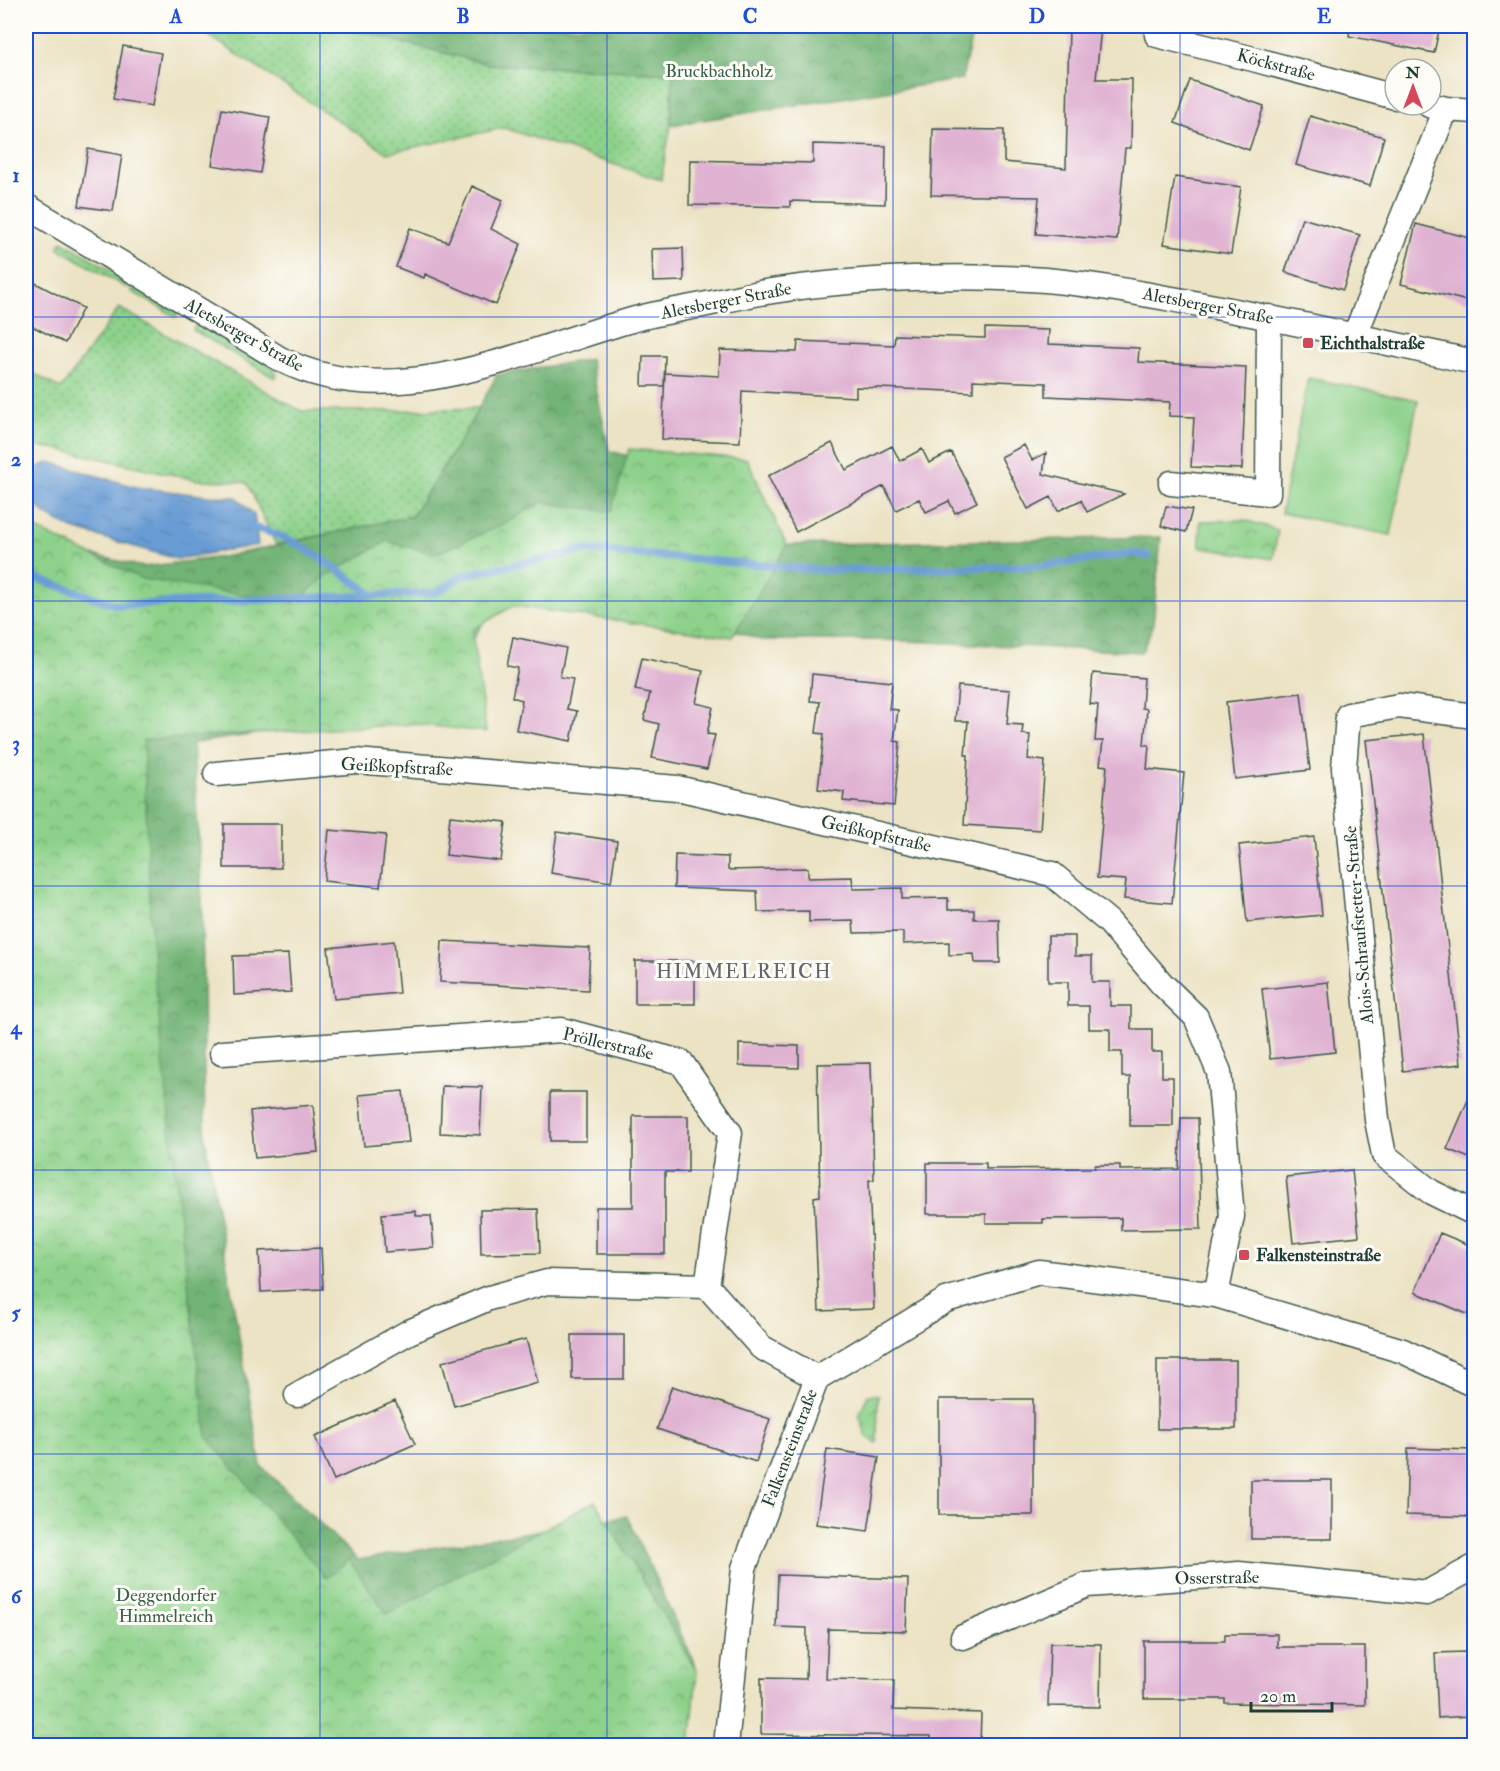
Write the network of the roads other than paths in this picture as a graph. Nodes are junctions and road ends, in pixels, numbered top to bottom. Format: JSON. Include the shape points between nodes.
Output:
{"nodes":[{"id":1,"x":1157,"y":35,"type":"dead end"},
{"id":2,"x":1383,"y":95,"type":"edge"},
{"id":3,"x":1443,"y":108,"type":"edge"},
{"id":4,"x":1474,"y":111,"type":"edge"},
{"id":5,"x":1433,"y":117,"type":"edge"},
{"id":6,"x":26,"y":206,"type":"edge"},
{"id":7,"x":1269,"y":317,"type":"junction"},
{"id":8,"x":1355,"y":335,"type":"junction"},
{"id":9,"x":1474,"y":362,"type":"edge"},
{"id":10,"x":1171,"y":483,"type":"dead end"},
{"id":11,"x":1474,"y":716,"type":"edge"},
{"id":12,"x":216,"y":774,"type":"dead end"},
{"id":13,"x":222,"y":1053,"type":"dead end"},
{"id":14,"x":1474,"y":1214,"type":"edge"},
{"id":15,"x":707,"y":1286,"type":"junction"},
{"id":16,"x":1216,"y":1295,"type":"junction"},
{"id":17,"x":817,"y":1378,"type":"junction"},
{"id":18,"x":1474,"y":1385,"type":"edge"},
{"id":19,"x":297,"y":1395,"type":"dead end"},
{"id":20,"x":1474,"y":1567,"type":"edge"},
{"id":21,"x":963,"y":1637,"type":"dead end"},
{"id":22,"x":726,"y":1746,"type":"edge"}],
"edges":[{"from":1,"to":2,"type":"street","name":"Köckstraße"},
{"from":3,"to":4,"type":"street"},
{"from":5,"to":8,"type":"street"},
{"from":6,"to":7,"type":"street","name":"Aletsberger Straße","via":[[299,369],[368,382],[398,382],[467,371],[637,319],[774,290],[898,278],[1031,279],[1122,290]]},
{"from":7,"to":8,"type":"street","name":"Aletsberger Straße"},
{"from":7,"to":10,"type":"street","via":[[1268,493]]},
{"from":8,"to":9,"type":"street","name":"Aletsberger Straße"},
{"from":11,"to":14,"type":"street","name":"Alois-Schraufstetter-Straße","via":[[1400,706],[1348,715],[1344,768],[1377,1120],[1384,1155],[1431,1192]]},
{"from":12,"to":16,"type":"street","name":"Geißkopfstraße","via":[[356,761],[677,788],[1052,874],[1109,922],[1196,1017],[1219,1072],[1232,1216]]},
{"from":13,"to":15,"type":"street","name":"Pröllerstraße","via":[[562,1030],[681,1062],[730,1133]]},
{"from":15,"to":17,"type":"street","via":[[761,1347]]},
{"from":15,"to":19,"type":"street","via":[[547,1282],[489,1298],[409,1332]]},
{"from":16,"to":17,"type":"street","name":"Falkensteinstraße","via":[[1039,1272],[946,1300]]},
{"from":16,"to":18,"type":"street","name":"Falkensteinstraße","via":[[1403,1351]]},
{"from":17,"to":22,"type":"street","name":"Falkensteinstraße","via":[[744,1568]]},
{"from":20,"to":21,"type":"street","name":"Osserstraße","via":[[1427,1593],[1239,1574],[1087,1585]]}]}
